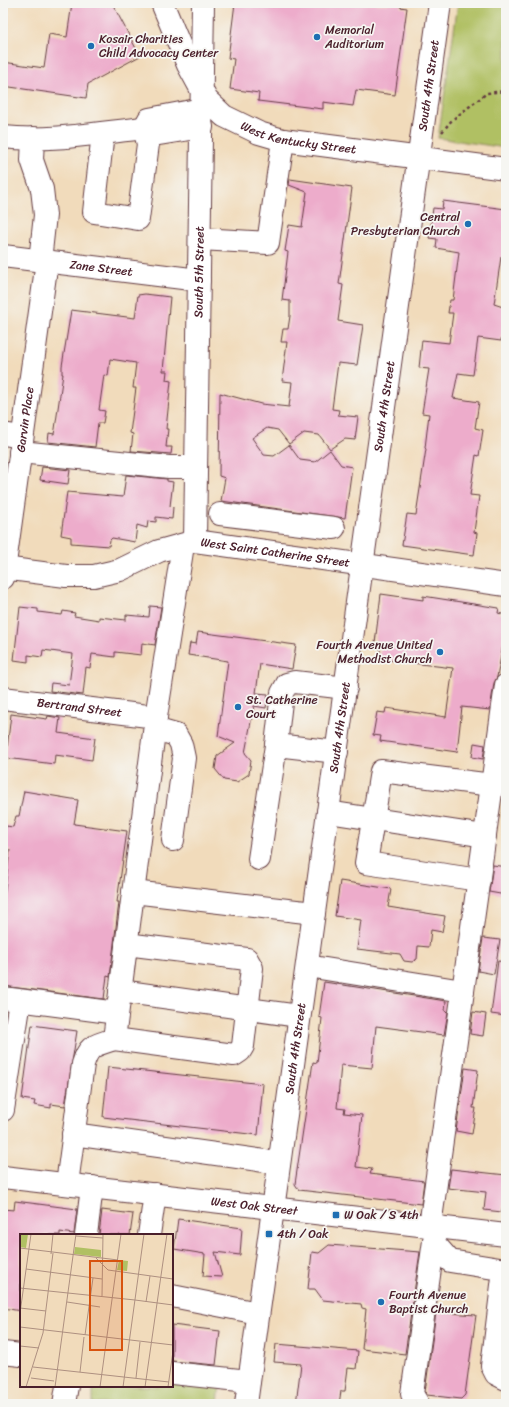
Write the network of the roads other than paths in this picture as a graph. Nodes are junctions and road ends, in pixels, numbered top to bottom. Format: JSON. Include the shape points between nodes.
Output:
{"nodes":[{"id":1,"x":162,"y":3,"type":"edge"},
{"id":2,"x":204,"y":3,"type":"edge"},
{"id":3,"x":440,"y":3,"type":"edge"},
{"id":4,"x":202,"y":108,"type":"junction"},
{"id":5,"x":144,"y":128,"type":"junction"},
{"id":6,"x":103,"y":133,"type":"junction"},
{"id":7,"x":3,"y":137,"type":"edge"},
{"id":8,"x":33,"y":138,"type":"junction"},
{"id":9,"x":283,"y":140,"type":"junction"},
{"id":10,"x":419,"y":158,"type":"junction"},
{"id":11,"x":506,"y":170,"type":"edge"},
{"id":12,"x":200,"y":239,"type":"junction"},
{"id":13,"x":3,"y":256,"type":"edge"},
{"id":14,"x":43,"y":261,"type":"junction"},
{"id":15,"x":199,"y":280,"type":"junction"},
{"id":16,"x":15,"y":441,"type":"edge"},
{"id":17,"x":196,"y":467,"type":"junction"},
{"id":18,"x":220,"y":514,"type":"dead end"},
{"id":19,"x":249,"y":518,"type":"junction"},
{"id":20,"x":189,"y":543,"type":"junction"},
{"id":21,"x":245,"y":549,"type":"junction"},
{"id":22,"x":320,"y":559,"type":"junction"},
{"id":23,"x":362,"y":565,"type":"junction"},
{"id":24,"x":4,"y":571,"type":"edge"},
{"id":25,"x":506,"y":585,"type":"edge"},
{"id":26,"x":506,"y":685,"type":"edge"},
{"id":27,"x":346,"y":688,"type":"junction"},
{"id":28,"x":3,"y":698,"type":"edge"},
{"id":29,"x":155,"y":723,"type":"junction"},
{"id":30,"x":276,"y":744,"type":"junction"},
{"id":31,"x":337,"y":752,"type":"junction"},
{"id":32,"x":492,"y":785,"type":"junction"},
{"id":33,"x":328,"y":812,"type":"junction"},
{"id":34,"x":372,"y":818,"type":"junction"},
{"id":35,"x":485,"y":836,"type":"junction"},
{"id":36,"x":173,"y":840,"type":"dead end"},
{"id":37,"x":259,"y":859,"type":"dead end"},
{"id":38,"x":479,"y":880,"type":"junction"},
{"id":39,"x":133,"y":892,"type":"junction"},
{"id":40,"x":314,"y":913,"type":"junction"},
{"id":41,"x":126,"y":944,"type":"junction"},
{"id":42,"x":307,"y":966,"type":"junction"},
{"id":43,"x":120,"y":991,"type":"junction"},
{"id":44,"x":463,"y":991,"type":"junction"},
{"id":45,"x":12,"y":999,"type":"edge"},
{"id":46,"x":247,"y":1009,"type":"junction"},
{"id":47,"x":117,"y":1013,"type":"junction"},
{"id":48,"x":300,"y":1016,"type":"junction"},
{"id":49,"x":114,"y":1039,"type":"junction"},
{"id":50,"x":3,"y":1110,"type":"edge"},
{"id":51,"x":74,"y":1134,"type":"junction"},
{"id":52,"x":279,"y":1163,"type":"junction"},
{"id":53,"x":3,"y":1177,"type":"edge"},
{"id":54,"x":67,"y":1184,"type":"junction"},
{"id":55,"x":92,"y":1187,"type":"junction"},
{"id":56,"x":154,"y":1194,"type":"junction"},
{"id":57,"x":273,"y":1208,"type":"junction"},
{"id":58,"x":434,"y":1232,"type":"junction"},
{"id":59,"x":86,"y":1234,"type":"edge"},
{"id":60,"x":149,"y":1234,"type":"edge"},
{"id":61,"x":506,"y":1235,"type":"edge"},
{"id":62,"x":505,"y":1269,"type":"edge"},
{"id":63,"x":173,"y":1296,"type":"edge"},
{"id":64,"x":258,"y":1312,"type":"junction"},
{"id":65,"x":3,"y":1353,"type":"edge"},
{"id":66,"x":20,"y":1355,"type":"edge"},
{"id":67,"x":173,"y":1373,"type":"edge"},
{"id":68,"x":506,"y":1379,"type":"edge"},
{"id":69,"x":249,"y":1381,"type":"junction"},
{"id":70,"x":67,"y":1387,"type":"edge"},
{"id":71,"x":64,"y":1404,"type":"edge"},
{"id":72,"x":246,"y":1404,"type":"edge"},
{"id":73,"x":418,"y":1404,"type":"edge"}],
"edges":[{"from":1,"to":4,"type":"street","name":"West Kentucky Street","via":[[188,65]]},
{"from":2,"to":4,"type":"street","name":"South 5th Street"},
{"from":3,"to":10,"type":"street","name":"South 4th Street"},
{"from":4,"to":5,"type":"street","via":[[154,135]]},
{"from":4,"to":9,"type":"street","name":"West Kentucky Street","via":[[207,100],[224,116]]},
{"from":4,"to":12,"type":"street","name":"South 5th Street"},
{"from":5,"to":6,"type":"street"},
{"from":5,"to":6,"type":"street","via":[[148,144],[138,219],[94,212]]},
{"from":6,"to":8,"type":"street"},
{"from":7,"to":8,"type":"street"},
{"from":8,"to":14,"type":"street","name":"Garvin Place","via":[[32,160],[42,189],[45,215]]},
{"from":9,"to":10,"type":"street","name":"West Kentucky Street"},
{"from":9,"to":12,"type":"street","via":[[268,243]]},
{"from":10,"to":11,"type":"street","name":"West Kentucky Street"},
{"from":10,"to":23,"type":"street","name":"South 4th Street"},
{"from":12,"to":15,"type":"street","name":"South 5th Street"},
{"from":13,"to":14,"type":"street","name":"Zane Street"},
{"from":14,"to":15,"type":"street","name":"Zane Street"},
{"from":14,"to":16,"type":"street","name":"Garvin Place"},
{"from":15,"to":17,"type":"street","name":"South 5th Street"},
{"from":16,"to":17,"type":"street","via":[[169,467]]},
{"from":16,"to":24,"type":"street","name":"Garvin Place"},
{"from":17,"to":20,"type":"street","name":"South 5th Street"},
{"from":18,"to":19,"type":"street"},
{"from":19,"to":21,"type":"street"},
{"from":19,"to":22,"type":"street","via":[[329,527]]},
{"from":20,"to":21,"type":"street","name":"West Saint Catherine Street"},
{"from":20,"to":24,"type":"street","name":"West Saint Catherine Street","via":[[159,551],[120,570],[94,576]]},
{"from":20,"to":29,"type":"street","name":"South 5th Street"},
{"from":21,"to":22,"type":"street","name":"West Saint Catherine Street"},
{"from":22,"to":23,"type":"street","name":"West Saint Catherine Street"},
{"from":23,"to":25,"type":"street","name":"West Saint Catherine Street"},
{"from":23,"to":27,"type":"street","name":"South 4th Street"},
{"from":26,"to":32,"type":"street"},
{"from":27,"to":30,"type":"street","via":[[296,682],[287,684],[282,693]]},
{"from":27,"to":31,"type":"street","name":"South 4th Street"},
{"from":28,"to":29,"type":"street","name":"Bertrand Street"},
{"from":29,"to":36,"type":"street","name":"Bertrand Street","via":[[176,735],[184,758]]},
{"from":29,"to":39,"type":"street","name":"South 5th Street"},
{"from":30,"to":31,"type":"street"},
{"from":30,"to":37,"type":"street"},
{"from":31,"to":33,"type":"street","name":"South 4th Street"},
{"from":32,"to":34,"type":"street","via":[[381,771]]},
{"from":32,"to":35,"type":"street"},
{"from":33,"to":34,"type":"street"},
{"from":33,"to":40,"type":"street","name":"South 4th Street"},
{"from":34,"to":35,"type":"street"},
{"from":34,"to":38,"type":"street","via":[[366,863]]},
{"from":35,"to":38,"type":"street"},
{"from":38,"to":44,"type":"street"},
{"from":39,"to":40,"type":"street"},
{"from":39,"to":41,"type":"street","name":"South 5th Street"},
{"from":40,"to":42,"type":"street","name":"South 4th Street"},
{"from":41,"to":43,"type":"street","name":"South 5th Street"},
{"from":41,"to":46,"type":"street","via":[[247,959],[252,968]]},
{"from":42,"to":44,"type":"street"},
{"from":42,"to":48,"type":"street","name":"South 4th Street"},
{"from":43,"to":46,"type":"street"},
{"from":43,"to":47,"type":"street","name":"South 5th Street"},
{"from":44,"to":58,"type":"street"},
{"from":45,"to":47,"type":"street"},
{"from":45,"to":50,"type":"street"},
{"from":46,"to":48,"type":"street"},
{"from":46,"to":49,"type":"street","via":[[243,1046],[240,1052],[234,1055]]},
{"from":47,"to":49,"type":"street","name":"South 5th Street"},
{"from":48,"to":52,"type":"street","name":"South 4th Street"},
{"from":49,"to":51,"type":"street","via":[[87,1051]]},
{"from":51,"to":52,"type":"street"},
{"from":51,"to":54,"type":"street"},
{"from":52,"to":57,"type":"street","name":"South 4th Street"},
{"from":53,"to":54,"type":"street","name":"West Oak Street"},
{"from":54,"to":55,"type":"street","name":"West Oak Street"},
{"from":55,"to":56,"type":"street","name":"West Oak Street"},
{"from":55,"to":59,"type":"street"},
{"from":56,"to":57,"type":"street","name":"West Oak Street"},
{"from":56,"to":60,"type":"street"},
{"from":57,"to":58,"type":"street","name":"West Oak Street"},
{"from":57,"to":64,"type":"street","name":"South 4th Street"},
{"from":58,"to":61,"type":"street","name":"West Oak Street"},
{"from":58,"to":62,"type":"street","via":[[450,1261]]},
{"from":58,"to":73,"type":"street","via":[[412,1394]]},
{"from":62,"to":68,"type":"street","via":[[492,1366],[496,1374]]},
{"from":63,"to":64,"type":"street"},
{"from":64,"to":69,"type":"street","name":"South 4th Street"},
{"from":65,"to":66,"type":"street"},
{"from":67,"to":69,"type":"street"},
{"from":69,"to":72,"type":"street","name":"South 4th Street"},
{"from":70,"to":71,"type":"street"}]}
